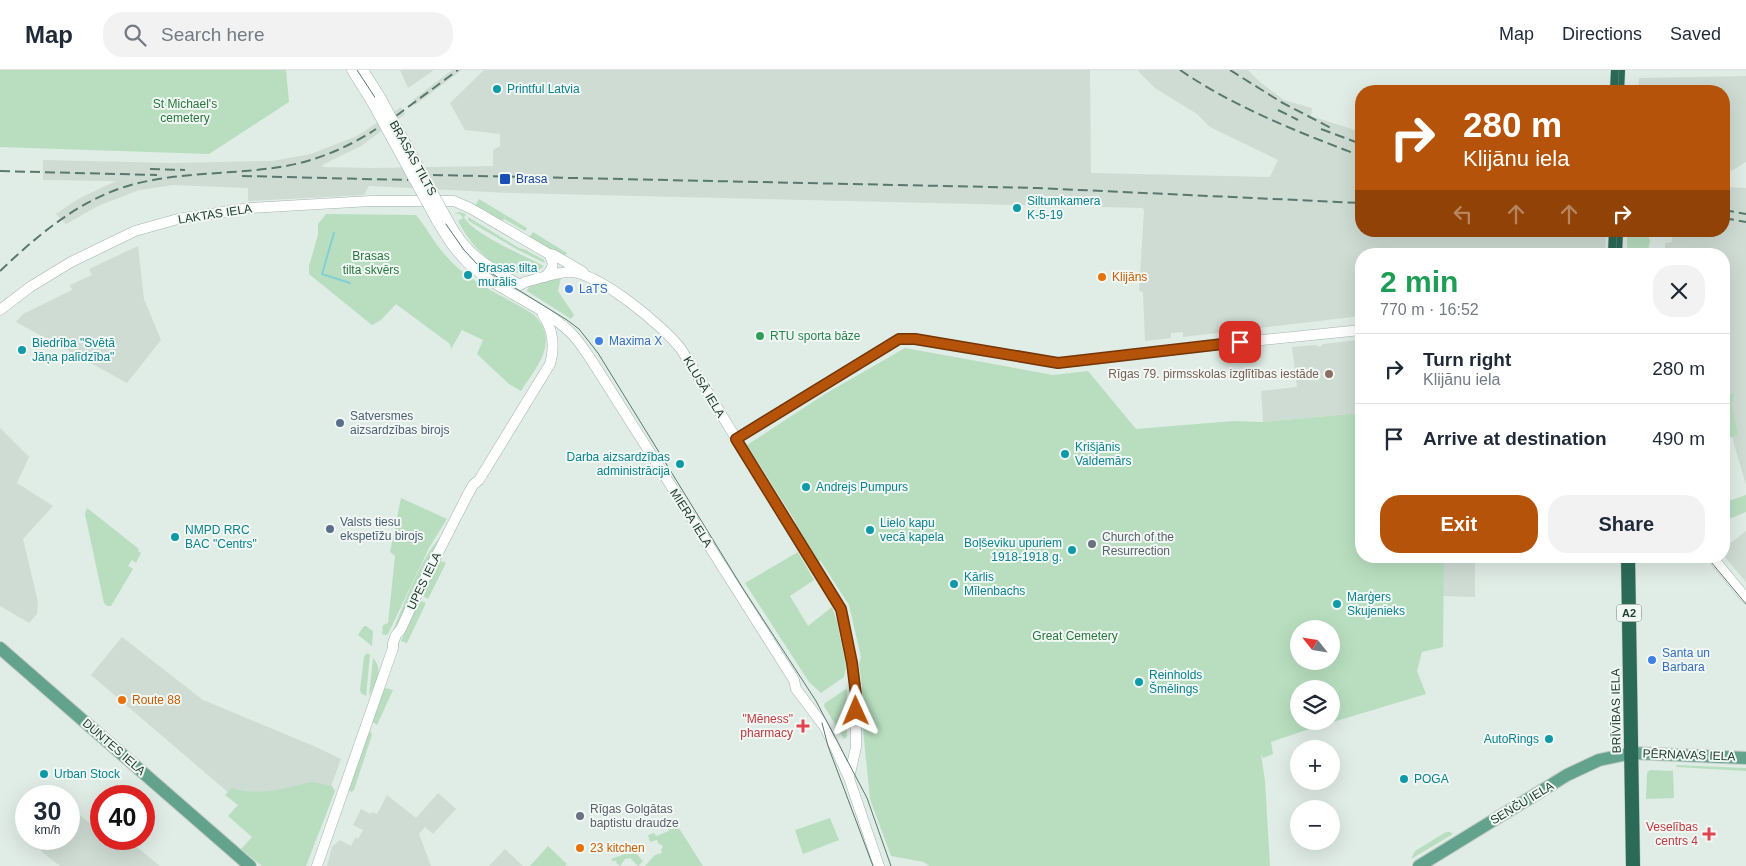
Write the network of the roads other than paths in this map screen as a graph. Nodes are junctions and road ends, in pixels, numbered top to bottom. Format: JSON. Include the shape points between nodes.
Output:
{"nodes":[{"id":1,"x":352,"y":70,"type":"edge"},
{"id":2,"x":363,"y":70,"type":"edge"},
{"id":3,"x":1618,"y":70,"type":"edge"},
{"id":4,"x":1617,"y":85,"type":"edge"},
{"id":5,"x":376,"y":100,"type":"junction"},
{"id":6,"x":454,"y":201,"type":"joint"},
{"id":7,"x":442,"y":220,"type":"junction"},
{"id":8,"x":549,"y":254,"type":"junction"},
{"id":9,"x":545,"y":277,"type":"junction"},
{"id":10,"x":589,"y":277,"type":"junction"},
{"id":11,"x":520,"y":285,"type":"junction"},
{"id":12,"x":521,"y":299,"type":"junction"},
{"id":13,"x":0,"y":310,"type":"edge"},
{"id":14,"x":542,"y":312,"type":"junction"},
{"id":15,"x":1355,"y":331,"type":"edge"},
{"id":16,"x":736,"y":439,"type":"junction"},
{"id":17,"x":1628,"y":563,"type":"edge"},
{"id":18,"x":1717,"y":563,"type":"edge"},
{"id":19,"x":1746,"y":598,"type":"edge"},
{"id":20,"x":0,"y":648,"type":"edge"},
{"id":21,"x":1632,"y":753,"type":"junction"},
{"id":22,"x":1746,"y":758,"type":"edge"},
{"id":23,"x":849,"y":778,"type":"junction"},
{"id":24,"x":250,"y":866,"type":"edge"},
{"id":25,"x":317,"y":866,"type":"edge"},
{"id":26,"x":879,"y":866,"type":"edge"},
{"id":27,"x":1419,"y":866,"type":"edge"},
{"id":28,"x":1633,"y":866,"type":"edge"}],
"edges":[{"from":1,"to":5,"type":"street"},
{"from":2,"to":5,"type":"street"},
{"from":3,"to":4,"type":"highway"},
{"from":5,"to":7,"type":"street","name":"BRASAS TILTS","bridge":true},
{"from":6,"to":8,"type":"street","name":"KLUSĀ IELA"},
{"from":6,"to":13,"type":"street","name":"LAKTAS IELA","via":[[371,201],[250,208],[156,224],[71,262]]},
{"from":7,"to":11,"type":"street","via":[[474,256]]},
{"from":7,"to":12,"type":"street","name":"MIERA IELA","via":[[452,244],[469,264]]},
{"from":8,"to":9,"type":"street","via":[[553,267]]},
{"from":8,"to":10,"type":"street","name":"KLUSĀ IELA"},
{"from":9,"to":10,"type":"street","name":"KLUSĀ IELA","via":[[570,272]]},
{"from":9,"to":11,"type":"street","name":"KLUSĀ IELA"},
{"from":10,"to":16,"type":"street","name":"KLUSĀ IELA","via":[[632,304],[672,337]]},
{"from":11,"to":12,"type":"street"},
{"from":12,"to":14,"type":"street","name":"MIERA IELA"},
{"from":14,"to":23,"type":"street","name":"MIERA IELA","via":[[573,334],[592,361],[794,680],[796,689],[824,726]]},
{"from":14,"to":25,"type":"street","name":"UPES IELA","via":[[550,324],[552,335],[550,364],[473,485],[396,635]]},
{"from":15,"to":16,"type":"street","via":[[1058,363],[899,339]]},
{"from":16,"to":23,"type":"street","name":"KLUSĀ IELA","via":[[841,609],[856,695],[856,747]]},
{"from":17,"to":21,"type":"highway","name":"BRĪVĪBAS IELA","number":"A2"},
{"from":18,"to":19,"type":"street"},
{"from":20,"to":24,"type":"main road","name":"DUNTES IELA"},
{"from":21,"to":22,"type":"main road","name":"PĒRNAVAS IELA"},
{"from":21,"to":27,"type":"main road","name":"SENČU IELA","via":[[1599,760],[1567,775]]},
{"from":21,"to":28,"type":"highway","name":"BRĪVĪBAS IELA","number":"A2"},
{"from":23,"to":26,"type":"street","name":"MIERA IELA"}]}
